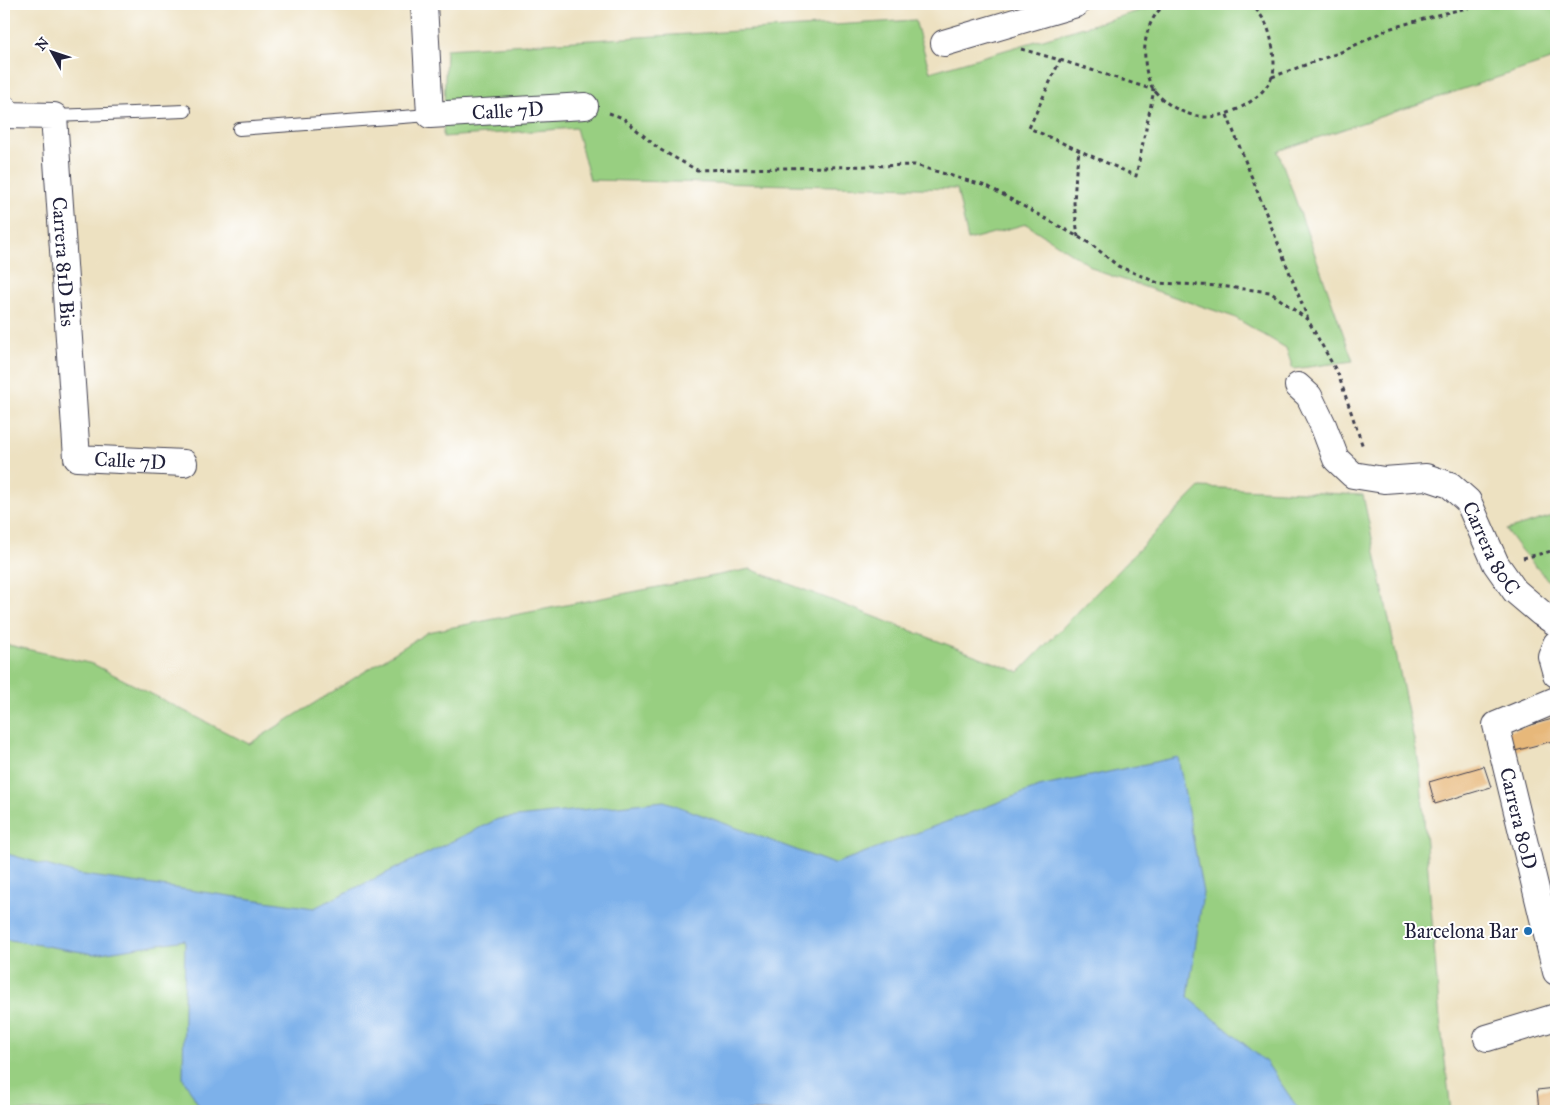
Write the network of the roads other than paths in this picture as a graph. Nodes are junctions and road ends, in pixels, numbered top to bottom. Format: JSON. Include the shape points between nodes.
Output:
{"nodes":[{"id":1,"x":424,"y":4,"type":"edge"},
{"id":2,"x":1076,"y":4,"type":"edge"},
{"id":3,"x":944,"y":42,"type":"dead end"},
{"id":4,"x":585,"y":106,"type":"road end"},
{"id":5,"x":4,"y":108,"type":"edge"},
{"id":6,"x":185,"y":111,"type":"dead end"},
{"id":7,"x":430,"y":114,"type":"junction"},
{"id":8,"x":4,"y":115,"type":"edge"},
{"id":9,"x":54,"y":116,"type":"junction"},
{"id":10,"x":239,"y":128,"type":"dead end"},
{"id":11,"x":1298,"y":386,"type":"dead end"},
{"id":12,"x":77,"y":458,"type":"joint"},
{"id":13,"x":184,"y":463,"type":"dead end"},
{"id":14,"x":1556,"y":623,"type":"edge"},
{"id":15,"x":1556,"y":644,"type":"edge"},
{"id":16,"x":1556,"y":674,"type":"edge"},
{"id":17,"x":1556,"y":700,"type":"edge"},
{"id":18,"x":1556,"y":972,"type":"edge"},
{"id":19,"x":1556,"y":1017,"type":"edge"},
{"id":20,"x":1487,"y":1038,"type":"dead end"}],
"edges":[{"from":1,"to":7,"type":"street"},
{"from":2,"to":3,"type":"street"},
{"from":4,"to":7,"type":"street","name":"Calle 7D"},
{"from":5,"to":8,"type":"street"},
{"from":6,"to":9,"type":"lane"},
{"from":7,"to":10,"type":"lane"},
{"from":8,"to":9,"type":"street"},
{"from":9,"to":12,"type":"street","name":"Carrera 81D Bis"},
{"from":11,"to":14,"type":"street","name":"Carrera 80C","via":[[1309,396],[1336,459],[1353,475],[1384,480],[1426,477],[1450,484],[1468,502],[1496,564],[1515,591]]},
{"from":12,"to":13,"type":"street","name":"Calle 7D"},
{"from":15,"to":16,"type":"street","via":[[1551,656]]},
{"from":17,"to":18,"type":"street","name":"Carrera 80D","via":[[1496,725]]},
{"from":19,"to":20,"type":"street"}]}
